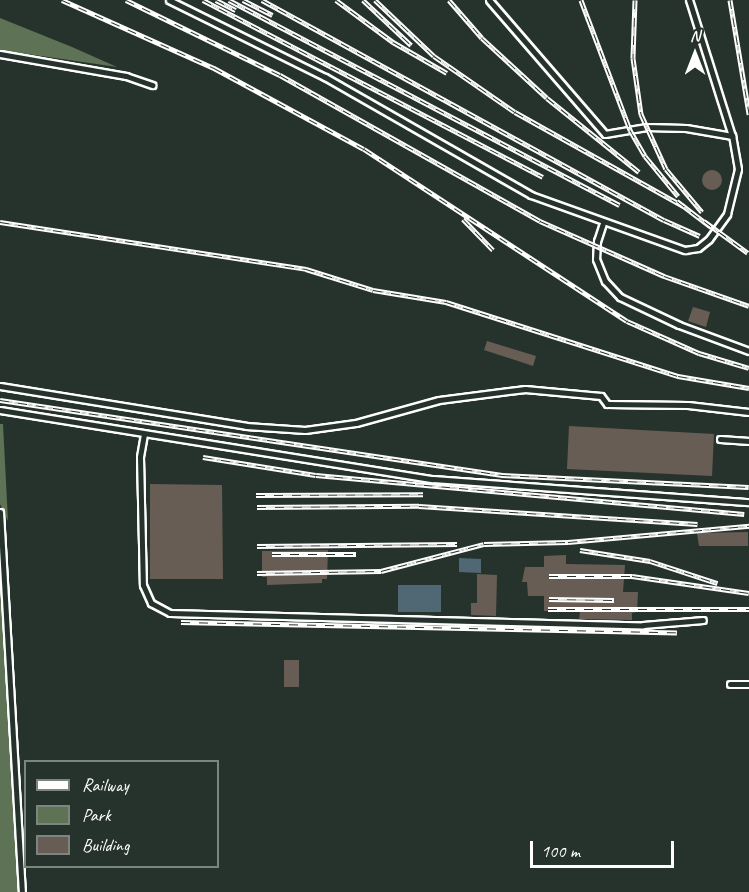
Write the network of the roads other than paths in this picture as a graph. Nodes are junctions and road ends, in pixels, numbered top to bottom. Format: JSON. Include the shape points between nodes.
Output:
{"nodes":[{"id":1,"x":169,"y":0,"type":"edge"},
{"id":2,"x":489,"y":0,"type":"edge"},
{"id":3,"x":689,"y":0,"type":"edge"},
{"id":4,"x":0,"y":54,"type":"edge"},
{"id":5,"x":152,"y":85,"type":"dead end"},
{"id":6,"x":732,"y":136,"type":"junction"},
{"id":7,"x":603,"y":224,"type":"junction"},
{"id":8,"x":749,"y":351,"type":"edge"},
{"id":9,"x":0,"y":386,"type":"edge"},
{"id":10,"x":0,"y":410,"type":"edge"},
{"id":11,"x":749,"y":412,"type":"edge"},
{"id":12,"x":144,"y":434,"type":"junction"},
{"id":13,"x":720,"y":439,"type":"dead end"},
{"id":14,"x":749,"y":441,"type":"edge"},
{"id":15,"x":749,"y":502,"type":"edge"},
{"id":16,"x":0,"y":512,"type":"edge"},
{"id":17,"x":703,"y":620,"type":"dead end"},
{"id":18,"x":749,"y":679,"type":"edge"},
{"id":19,"x":730,"y":684,"type":"dead end"},
{"id":20,"x":746,"y":684,"type":"edge"},
{"id":21,"x":22,"y":892,"type":"edge"}],
"edges":[{"from":1,"to":7,"type":"lane","via":[[325,77],[531,195]]},
{"from":2,"to":6,"type":"lane","via":[[605,134],[646,127],[686,128]]},
{"from":3,"to":6,"type":"lane"},
{"from":4,"to":5,"type":"lane","via":[[126,76]]},
{"from":6,"to":7,"type":"lane","via":[[738,169],[736,189],[727,214],[698,248],[685,250]]},
{"from":7,"to":8,"type":"lane","via":[[596,260],[605,281],[620,297],[679,325]]},
{"from":9,"to":11,"type":"lane","via":[[246,426],[305,430],[356,423],[440,400],[525,388],[601,396],[607,404],[688,405]]},
{"from":10,"to":12,"type":"lane"},
{"from":12,"to":15,"type":"lane","via":[[357,470],[481,484]]},
{"from":12,"to":17,"type":"lane","via":[[140,457],[143,585],[151,603],[170,613],[631,624]]},
{"from":13,"to":14,"type":"lane"},
{"from":16,"to":21,"type":"lane"},
{"from":18,"to":20,"type":"lane"},
{"from":19,"to":20,"type":"lane"}]}
